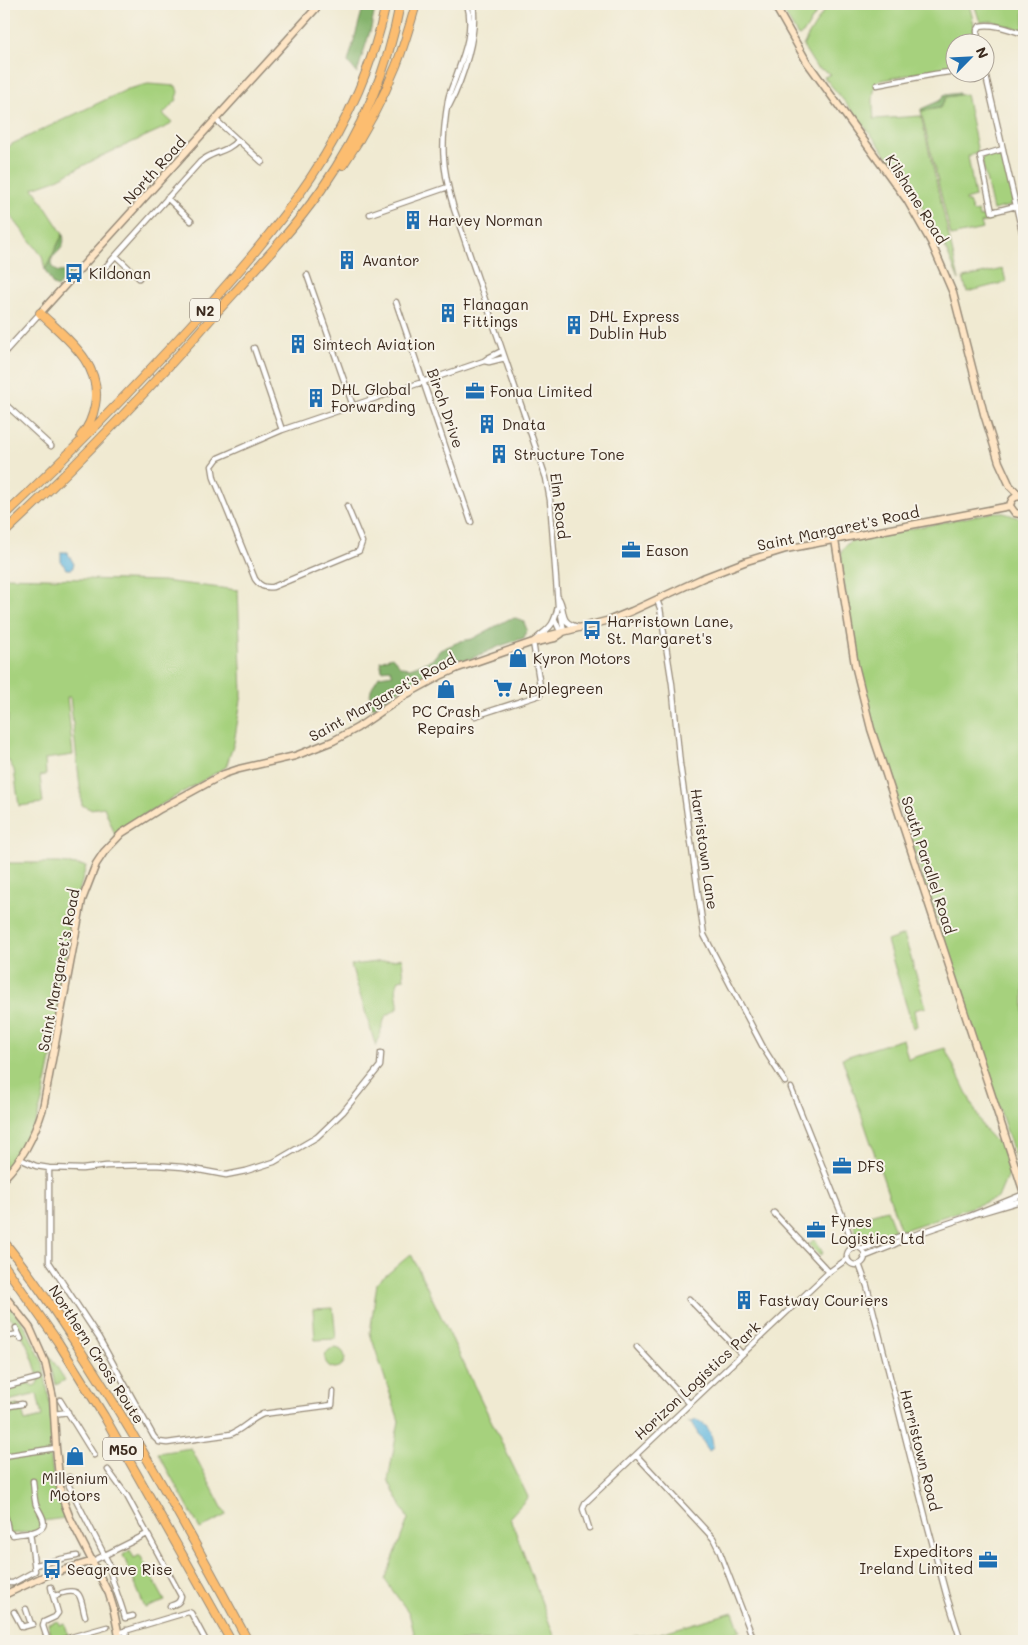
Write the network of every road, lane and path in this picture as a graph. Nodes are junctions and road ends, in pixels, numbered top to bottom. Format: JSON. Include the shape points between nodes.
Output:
{"nodes":[{"id":1,"x":320,"y":4,"type":"edge"},
{"id":2,"x":386,"y":4,"type":"edge"},
{"id":3,"x":400,"y":4,"type":"edge"},
{"id":4,"x":416,"y":4,"type":"edge"},
{"id":5,"x":467,"y":4,"type":"edge"},
{"id":6,"x":473,"y":4,"type":"edge"},
{"id":7,"x":774,"y":4,"type":"edge"},
{"id":8,"x":977,"y":32,"type":"edge"},
{"id":9,"x":1024,"y":34,"type":"edge"},
{"id":10,"x":946,"y":72,"type":"edge"},
{"id":11,"x":987,"y":82,"type":"edge"},
{"id":12,"x":877,"y":86,"type":"dead end"},
{"id":13,"x":448,"y":107,"type":"junction"},
{"id":14,"x":216,"y":120,"type":"junction"},
{"id":15,"x":238,"y":140,"type":"junction"},
{"id":16,"x":1003,"y":150,"type":"junction"},
{"id":17,"x":262,"y":162,"type":"dead end"},
{"id":18,"x":448,"y":187,"type":"junction"},
{"id":19,"x":167,"y":198,"type":"junction"},
{"id":20,"x":1016,"y":206,"type":"junction"},
{"id":21,"x":370,"y":214,"type":"dead end"},
{"id":22,"x":192,"y":221,"type":"dead end"},
{"id":23,"x":1024,"y":240,"type":"edge"},
{"id":24,"x":116,"y":256,"type":"junction"},
{"id":25,"x":101,"y":272,"type":"dead end"},
{"id":26,"x":307,"y":275,"type":"dead end"},
{"id":27,"x":139,"y":278,"type":"dead end"},
{"id":28,"x":396,"y":302,"type":"dead end"},
{"id":29,"x":217,"y":312,"type":"junction"},
{"id":30,"x":40,"y":313,"type":"junction"},
{"id":31,"x":254,"y":348,"type":"dead end"},
{"id":32,"x":502,"y":351,"type":"junction"},
{"id":33,"x":4,"y":353,"type":"edge"},
{"id":34,"x":505,"y":358,"type":"junction"},
{"id":35,"x":484,"y":361,"type":"junction"},
{"id":36,"x":423,"y":381,"type":"junction"},
{"id":37,"x":4,"y":403,"type":"edge"},
{"id":38,"x":353,"y":406,"type":"junction"},
{"id":39,"x":282,"y":430,"type":"junction"},
{"id":40,"x":51,"y":446,"type":"dead end"},
{"id":41,"x":38,"y":484,"type":"junction"},
{"id":42,"x":1010,"y":486,"type":"junction"},
{"id":43,"x":1022,"y":497,"type":"edge"},
{"id":44,"x":1011,"y":504,"type":"junction"},
{"id":45,"x":347,"y":506,"type":"dead end"},
{"id":46,"x":1024,"y":513,"type":"edge"},
{"id":47,"x":4,"y":516,"type":"edge"},
{"id":48,"x":471,"y":522,"type":"dead end"},
{"id":49,"x":4,"y":533,"type":"edge"},
{"id":50,"x":835,"y":540,"type":"junction"},
{"id":51,"x":557,"y":596,"type":"junction"},
{"id":52,"x":657,"y":600,"type":"junction"},
{"id":53,"x":558,"y":606,"type":"junction"},
{"id":54,"x":555,"y":620,"type":"junction"},
{"id":55,"x":580,"y":627,"type":"junction"},
{"id":56,"x":564,"y":632,"type":"junction"},
{"id":57,"x":533,"y":642,"type":"junction"},
{"id":58,"x":475,"y":716,"type":"dead end"},
{"id":59,"x":381,"y":1053,"type":"dead end"},
{"id":60,"x":785,"y":1082,"type":"dead end"},
{"id":61,"x":791,"y":1088,"type":"dead end"},
{"id":62,"x":20,"y":1159,"type":"junction"},
{"id":63,"x":49,"y":1168,"type":"junction"},
{"id":64,"x":4,"y":1178,"type":"edge"},
{"id":65,"x":1024,"y":1193,"type":"edge"},
{"id":66,"x":1024,"y":1200,"type":"edge"},
{"id":67,"x":774,"y":1213,"type":"dead end"},
{"id":68,"x":970,"y":1216,"type":"junction"},
{"id":69,"x":911,"y":1236,"type":"junction"},
{"id":70,"x":4,"y":1242,"type":"edge"},
{"id":71,"x":853,"y":1247,"type":"junction"},
{"id":72,"x":862,"y":1249,"type":"junction"},
{"id":73,"x":864,"y":1257,"type":"junction"},
{"id":74,"x":847,"y":1260,"type":"junction"},
{"id":75,"x":859,"y":1264,"type":"junction"},
{"id":76,"x":4,"y":1265,"type":"edge"},
{"id":77,"x":829,"y":1272,"type":"junction"},
{"id":78,"x":4,"y":1295,"type":"edge"},
{"id":79,"x":689,"y":1299,"type":"dead end"},
{"id":80,"x":16,"y":1328,"type":"dead end"},
{"id":81,"x":4,"y":1337,"type":"edge"},
{"id":82,"x":637,"y":1348,"type":"dead end"},
{"id":83,"x":742,"y":1354,"type":"junction"},
{"id":84,"x":34,"y":1386,"type":"dead end"},
{"id":85,"x":4,"y":1387,"type":"edge"},
{"id":86,"x":333,"y":1392,"type":"dead end"},
{"id":87,"x":4,"y":1396,"type":"edge"},
{"id":88,"x":60,"y":1400,"type":"dead end"},
{"id":89,"x":22,"y":1404,"type":"dead end"},
{"id":90,"x":690,"y":1404,"type":"junction"},
{"id":91,"x":4,"y":1407,"type":"edge"},
{"id":92,"x":68,"y":1412,"type":"junction"},
{"id":93,"x":54,"y":1414,"type":"junction"},
{"id":94,"x":56,"y":1448,"type":"junction"},
{"id":95,"x":94,"y":1455,"type":"dead end"},
{"id":96,"x":636,"y":1455,"type":"junction"},
{"id":97,"x":4,"y":1456,"type":"edge"},
{"id":98,"x":108,"y":1470,"type":"dead end"},
{"id":99,"x":120,"y":1475,"type":"dead end"},
{"id":100,"x":69,"y":1477,"type":"dead end"},
{"id":101,"x":115,"y":1479,"type":"junction"},
{"id":102,"x":33,"y":1482,"type":"dead end"},
{"id":103,"x":4,"y":1515,"type":"edge"},
{"id":104,"x":589,"y":1528,"type":"dead end"},
{"id":105,"x":30,"y":1532,"type":"junction"},
{"id":106,"x":147,"y":1534,"type":"junction"},
{"id":107,"x":106,"y":1555,"type":"junction"},
{"id":108,"x":77,"y":1556,"type":"dead end"},
{"id":109,"x":93,"y":1561,"type":"junction"},
{"id":110,"x":35,"y":1565,"type":"junction"},
{"id":111,"x":5,"y":1579,"type":"dead end"},
{"id":112,"x":51,"y":1587,"type":"dead end"},
{"id":113,"x":4,"y":1595,"type":"edge"},
{"id":114,"x":58,"y":1595,"type":"junction"},
{"id":115,"x":170,"y":1606,"type":"dead end"},
{"id":116,"x":26,"y":1609,"type":"dead end"},
{"id":117,"x":14,"y":1612,"type":"dead end"},
{"id":118,"x":85,"y":1616,"type":"dead end"},
{"id":119,"x":133,"y":1616,"type":"dead end"},
{"id":120,"x":44,"y":1622,"type":"junction"},
{"id":121,"x":34,"y":1624,"type":"junction"},
{"id":122,"x":107,"y":1627,"type":"dead end"},
{"id":123,"x":126,"y":1630,"type":"junction"},
{"id":124,"x":118,"y":1633,"type":"junction"},
{"id":125,"x":64,"y":1640,"type":"edge"},
{"id":126,"x":48,"y":1641,"type":"edge"},
{"id":127,"x":57,"y":1641,"type":"edge"},
{"id":128,"x":120,"y":1641,"type":"edge"},
{"id":129,"x":127,"y":1641,"type":"edge"},
{"id":130,"x":206,"y":1641,"type":"edge"},
{"id":131,"x":231,"y":1641,"type":"edge"},
{"id":132,"x":248,"y":1641,"type":"edge"},
{"id":133,"x":754,"y":1641,"type":"edge"},
{"id":134,"x":961,"y":1641,"type":"edge"}],
"edges":[{"from":1,"to":14,"type":"main road","name":"North Road"},
{"from":2,"to":41,"type":"highway","number":"N2","via":[[369,65],[348,116],[302,191],[250,258],[153,367]]},
{"from":3,"to":29,"type":"highway","number":"N2","via":[[380,78],[364,117],[339,162],[292,228]]},
{"from":4,"to":29,"type":"highway","via":[[390,81],[356,145],[299,225]]},
{"from":5,"to":13,"type":"street","name":"Elm Road","via":[[468,40]]},
{"from":6,"to":13,"type":"street","name":"Elm Road","via":[[474,25],[469,53]]},
{"from":7,"to":42,"type":"main road","name":"Kilshane Road","via":[[812,68],[906,200],[934,248],[953,293],[986,422]]},
{"from":8,"to":9,"type":"street","via":[[980,26],[992,25]]},
{"from":10,"to":12,"type":"street"},
{"from":11,"to":16,"type":"street"},
{"from":13,"to":18,"type":"street","name":"Elm Road","via":[[442,151]]},
{"from":14,"to":15,"type":"street"},
{"from":14,"to":30,"type":"main road","name":"North Road"},
{"from":15,"to":17,"type":"street"},
{"from":15,"to":19,"type":"street","via":[[228,150],[204,159]]},
{"from":16,"to":20,"type":"street"},
{"from":16,"to":20,"type":"street","via":[[980,156],[992,212]]},
{"from":18,"to":21,"type":"street"},
{"from":18,"to":32,"type":"street","name":"Elm Road"},
{"from":19,"to":22,"type":"street"},
{"from":19,"to":24,"type":"street"},
{"from":20,"to":23,"type":"street"},
{"from":24,"to":25,"type":"street"},
{"from":24,"to":27,"type":"street"},
{"from":26,"to":38,"type":"street"},
{"from":28,"to":36,"type":"street","name":"Birch Drive"},
{"from":29,"to":49,"type":"highway","number":"N2","via":[[122,416]]},
{"from":30,"to":33,"type":"street","name":"North Road"},
{"from":30,"to":41,"type":"highway","via":[[82,354],[93,375],[96,398],[91,421],[84,434]]},
{"from":31,"to":39,"type":"street"},
{"from":32,"to":34,"type":"street","name":"Elm Road"},
{"from":32,"to":35,"type":"street"},
{"from":34,"to":35,"type":"street"},
{"from":34,"to":51,"type":"street","name":"Elm Road","via":[[544,470]]},
{"from":35,"to":36,"type":"street"},
{"from":36,"to":38,"type":"street"},
{"from":36,"to":48,"type":"street","name":"Birch Drive"},
{"from":37,"to":40,"type":"street"},
{"from":38,"to":39,"type":"street"},
{"from":39,"to":45,"type":"street","via":[[218,458],[212,466],[214,478],[259,585],[273,587],[359,551],[362,542]]},
{"from":41,"to":47,"type":"highway","number":"N2"},
{"from":42,"to":43,"type":"main road","name":"Kilshane Road"},
{"from":42,"to":44,"type":"main road","name":"Kilshane Road"},
{"from":43,"to":44,"type":"main road","name":"Saint Margaret's Road","via":[[1015,497]]},
{"from":44,"to":46,"type":"main road","via":[[1015,513]]},
{"from":44,"to":50,"type":"main road","name":"Saint Margaret's Road"},
{"from":50,"to":52,"type":"main road","name":"Saint Margaret's Road","via":[[747,561]]},
{"from":50,"to":65,"type":"main road","name":"South Parallel Road","via":[[855,664],[871,728]]},
{"from":51,"to":53,"type":"street","name":"Elm Road"},
{"from":51,"to":55,"type":"street","name":"Elm Road","via":[[566,621]]},
{"from":52,"to":55,"type":"main road","name":"Saint Margaret's Road","via":[[610,620]]},
{"from":52,"to":60,"type":"street","name":"Harristown Lane","via":[[672,684],[704,935]]},
{"from":53,"to":54,"type":"street","name":"Elm Road"},
{"from":53,"to":56,"type":"street","name":"Elm Road"},
{"from":54,"to":56,"type":"street","via":[[558,629]]},
{"from":54,"to":57,"type":"street","via":[[549,630]]},
{"from":55,"to":56,"type":"main road","name":"Saint Margaret's Road"},
{"from":56,"to":57,"type":"main road","name":"Saint Margaret's Road","via":[[555,638]]},
{"from":57,"to":58,"type":"street","via":[[540,695]]},
{"from":57,"to":62,"type":"main road","name":"Saint Margaret's Road","via":[[440,676],[357,728],[314,749],[224,774],[154,812],[122,834],[96,864],[88,880],[47,1092],[39,1122]]},
{"from":59,"to":63,"type":"street","via":[[380,1066],[344,1112],[317,1137],[274,1162],[226,1175],[170,1165]]},
{"from":61,"to":71,"type":"street"},
{"from":62,"to":63,"type":"street"},
{"from":62,"to":64,"type":"main road","name":"Saint Margaret's Road"},
{"from":63,"to":86,"type":"street","via":[[51,1265],[99,1338],[159,1442],[231,1434],[264,1414],[332,1405]]},
{"from":65,"to":68,"type":"street"},
{"from":66,"to":68,"type":"street"},
{"from":67,"to":77,"type":"street"},
{"from":68,"to":69,"type":"street"},
{"from":69,"to":72,"type":"street","via":[[901,1236]]},
{"from":69,"to":73,"type":"street"},
{"from":70,"to":132,"type":"highway","name":"Northern Cross Route","number":"M50","via":[[118,1410]]},
{"from":71,"to":72,"type":"street"},
{"from":71,"to":74,"type":"street","via":[[847,1254]]},
{"from":72,"to":73,"type":"street"},
{"from":73,"to":75,"type":"street"},
{"from":74,"to":75,"type":"street","via":[[854,1265]]},
{"from":74,"to":77,"type":"street","name":"Horizon Logistics Park"},
{"from":75,"to":134,"type":"street","name":"Harristown Road","via":[[936,1559]]},
{"from":76,"to":131,"type":"highway","name":"Northern Cross Route","number":"M50","via":[[58,1342],[104,1416]]},
{"from":77,"to":83,"type":"street","name":"Horizon Logistics Park"},
{"from":78,"to":93,"type":"main road","via":[[30,1328],[39,1347],[51,1385]]},
{"from":79,"to":83,"type":"street"},
{"from":80,"to":81,"type":"street","via":[[19,1336]]},
{"from":82,"to":90,"type":"street"},
{"from":83,"to":90,"type":"street","name":"Horizon Logistics Park"},
{"from":84,"to":85,"type":"street","via":[[35,1379]]},
{"from":85,"to":87,"type":"street"},
{"from":88,"to":92,"type":"street"},
{"from":89,"to":91,"type":"street"},
{"from":90,"to":96,"type":"street","name":"Horizon Logistics Park"},
{"from":92,"to":93,"type":"street"},
{"from":92,"to":95,"type":"street"},
{"from":93,"to":94,"type":"main road"},
{"from":94,"to":97,"type":"street"},
{"from":94,"to":109,"type":"main road","via":[[65,1506]]},
{"from":96,"to":104,"type":"street","name":"Horizon Logistics Park","via":[[585,1503],[582,1509]]},
{"from":96,"to":133,"type":"street","via":[[713,1538]]},
{"from":98,"to":101,"type":"street"},
{"from":99,"to":101,"type":"street"},
{"from":100,"to":107,"type":"street","via":[[69,1486]]},
{"from":101,"to":106,"type":"street"},
{"from":102,"to":105,"type":"street","via":[[36,1504],[44,1525],[38,1531]]},
{"from":103,"to":105,"type":"street","via":[[10,1534]]},
{"from":105,"to":110,"type":"street"},
{"from":106,"to":107,"type":"street"},
{"from":106,"to":115,"type":"street","via":[[181,1596],[178,1603]]},
{"from":107,"to":109,"type":"street"},
{"from":107,"to":119,"type":"street","via":[[125,1618]]},
{"from":108,"to":110,"type":"street"},
{"from":109,"to":113,"type":"main road","via":[[46,1575]]},
{"from":109,"to":124,"type":"main road","via":[[109,1594]]},
{"from":110,"to":111,"type":"street","via":[[34,1572],[13,1583],[7,1583]]},
{"from":112,"to":114,"type":"street"},
{"from":114,"to":118,"type":"street","via":[[76,1591]]},
{"from":114,"to":120,"type":"street","via":[[56,1617]]},
{"from":116,"to":121,"type":"street"},
{"from":117,"to":121,"type":"street","via":[[22,1627]]},
{"from":120,"to":121,"type":"street"},
{"from":120,"to":126,"type":"street"},
{"from":122,"to":125,"type":"street"},
{"from":123,"to":124,"type":"street"},
{"from":123,"to":129,"type":"street"},
{"from":123,"to":130,"type":"street","via":[[188,1612]]},
{"from":124,"to":128,"type":"main road"},
{"from":125,"to":127,"type":"street"}]}
